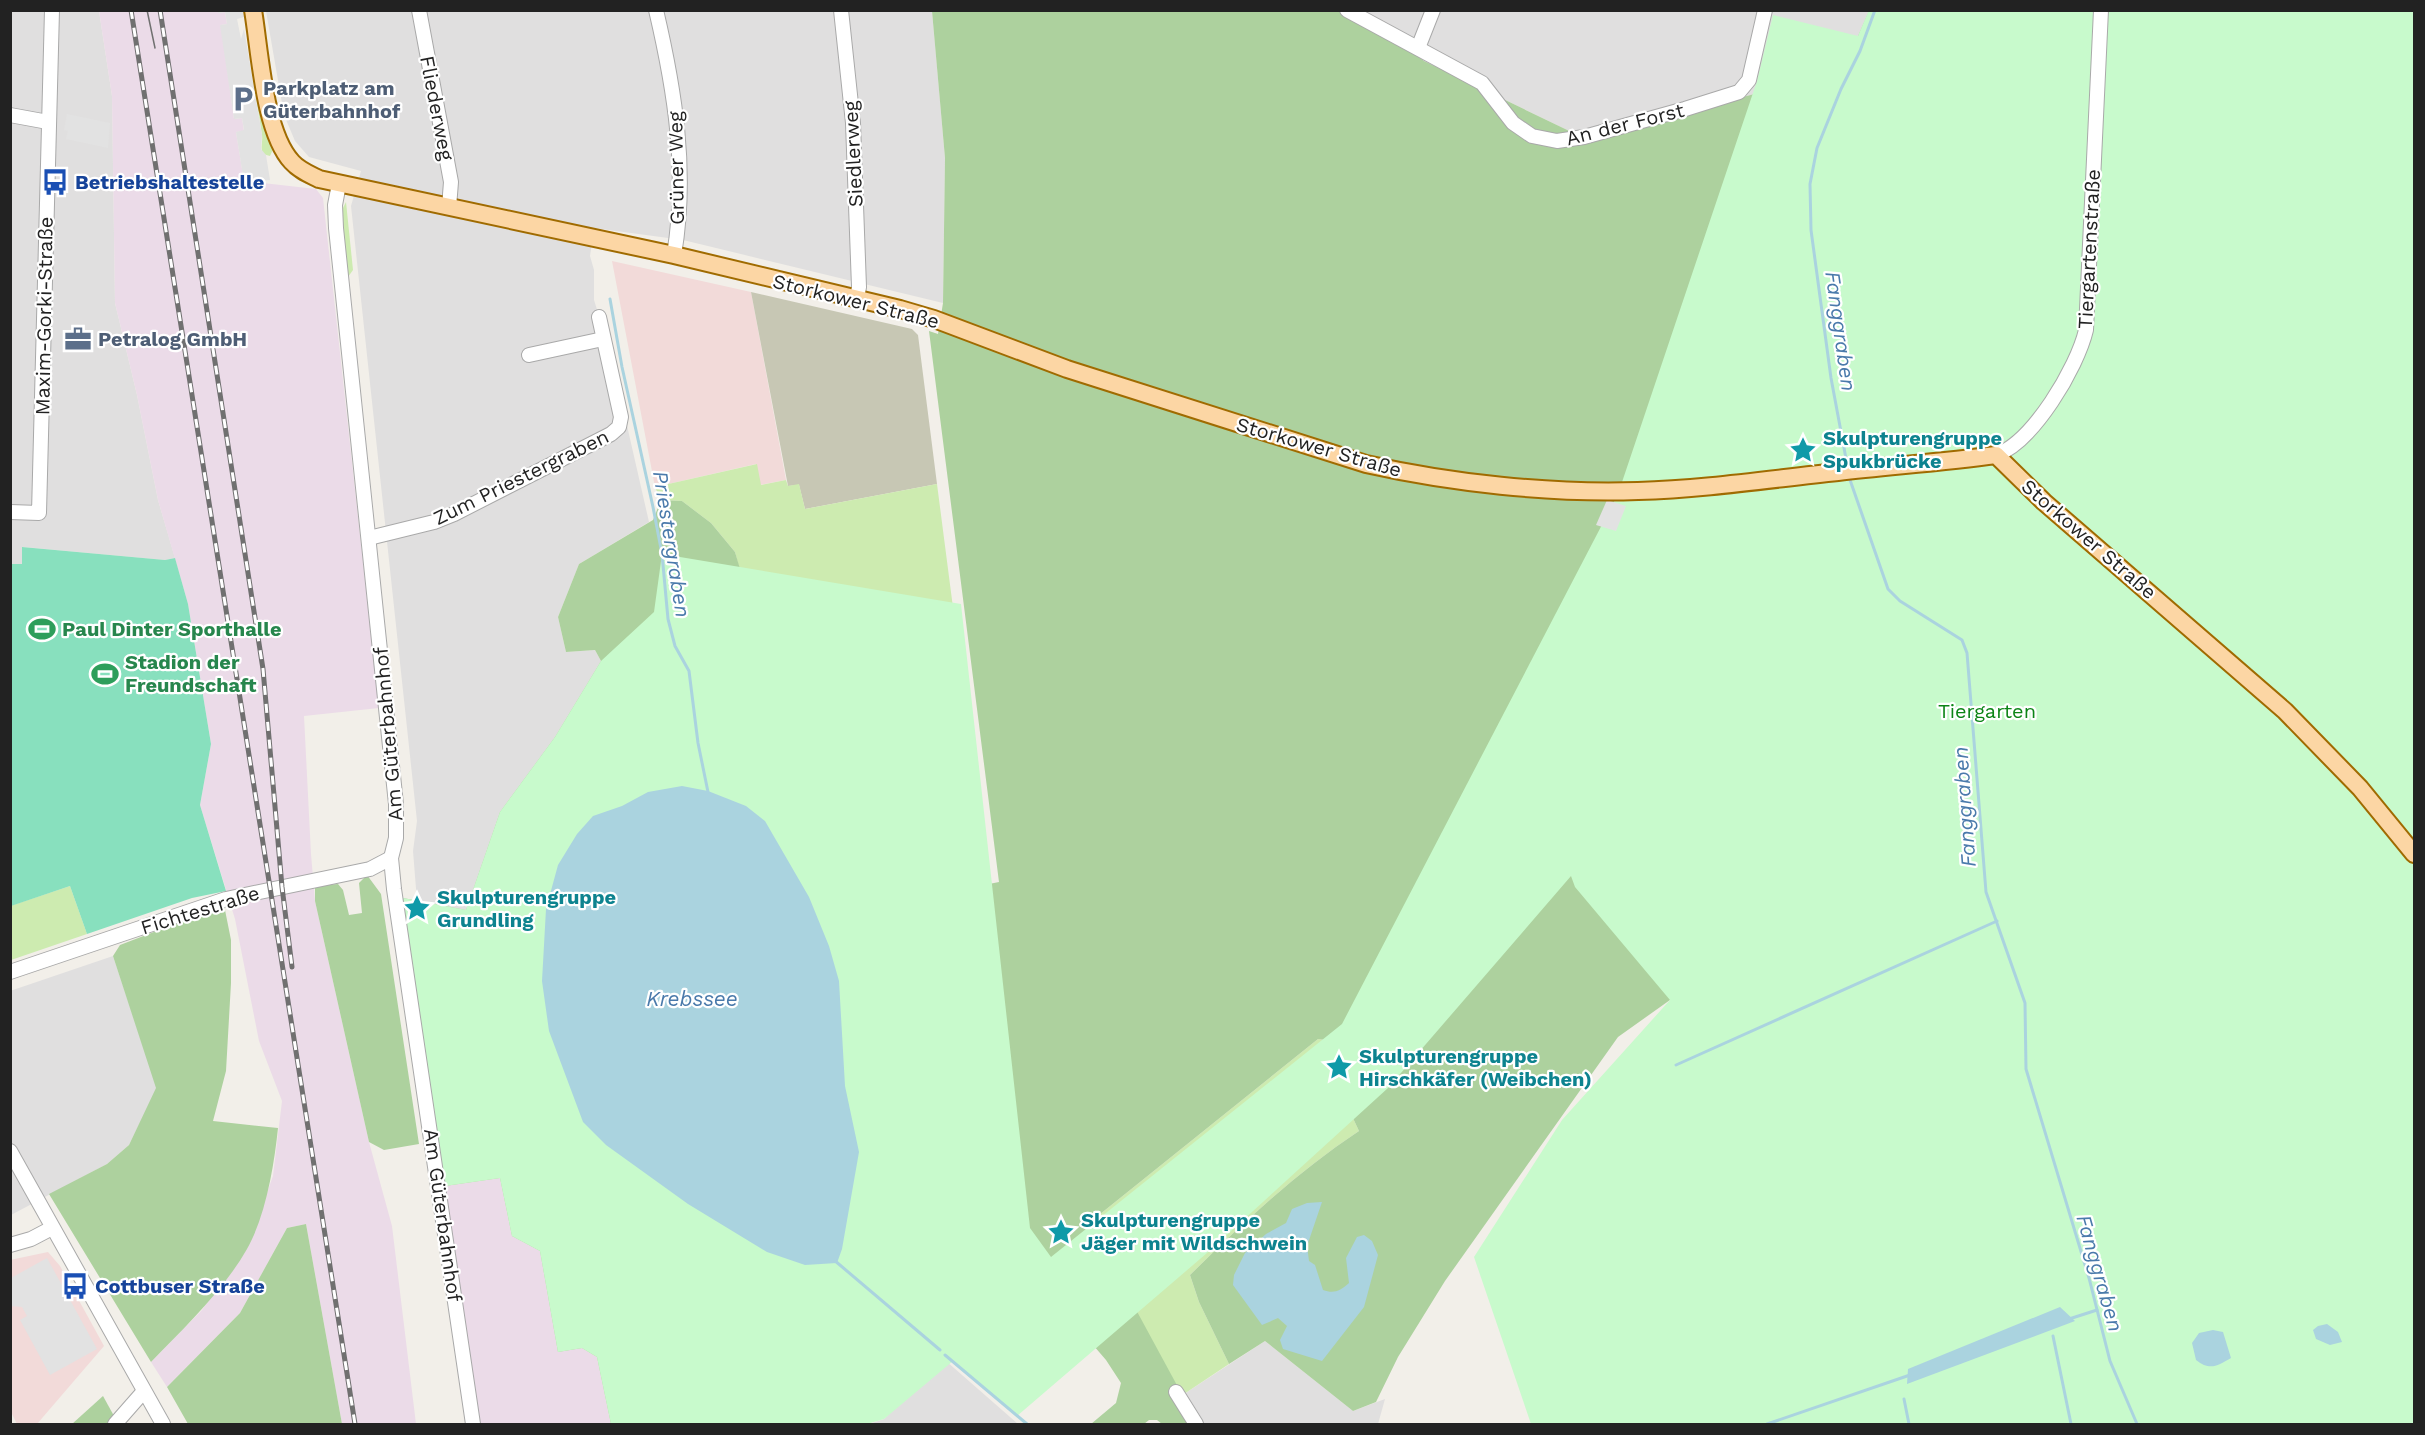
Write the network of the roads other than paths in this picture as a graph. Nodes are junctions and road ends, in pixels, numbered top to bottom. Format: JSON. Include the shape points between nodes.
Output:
{"nodes":[{"id":1,"x":52,"y":10,"type":"edge"},
{"id":2,"x":253,"y":10,"type":"edge"},
{"id":3,"x":419,"y":10,"type":"edge"},
{"id":4,"x":656,"y":10,"type":"edge"},
{"id":5,"x":841,"y":10,"type":"edge"},
{"id":6,"x":1347,"y":10,"type":"edge"},
{"id":7,"x":1433,"y":10,"type":"edge"},
{"id":8,"x":1765,"y":10,"type":"edge"},
{"id":9,"x":2101,"y":10,"type":"edge"},
{"id":10,"x":1418,"y":48,"type":"junction"},
{"id":11,"x":10,"y":115,"type":"edge"},
{"id":12,"x":48,"y":123,"type":"junction"},
{"id":13,"x":339,"y":184,"type":"junction"},
{"id":14,"x":449,"y":207,"type":"junction"},
{"id":15,"x":674,"y":255,"type":"junction"},
{"id":16,"x":857,"y":298,"type":"junction"},
{"id":17,"x":599,"y":317,"type":"dead end"},
{"id":18,"x":603,"y":339,"type":"junction"},
{"id":19,"x":529,"y":355,"type":"dead end"},
{"id":20,"x":1996,"y":455,"type":"junction"},
{"id":21,"x":10,"y":512,"type":"edge"},
{"id":22,"x":369,"y":538,"type":"junction"},
{"id":23,"x":2415,"y":854,"type":"edge"},
{"id":24,"x":391,"y":858,"type":"junction"},
{"id":25,"x":10,"y":972,"type":"edge"},
{"id":26,"x":10,"y":1151,"type":"edge"},
{"id":27,"x":52,"y":1228,"type":"junction"},
{"id":28,"x":10,"y":1245,"type":"edge"},
{"id":29,"x":144,"y":1391,"type":"junction"},
{"id":30,"x":1176,"y":1392,"type":"dead end"},
{"id":31,"x":115,"y":1425,"type":"edge"},
{"id":32,"x":163,"y":1425,"type":"edge"},
{"id":33,"x":473,"y":1425,"type":"edge"},
{"id":34,"x":1196,"y":1425,"type":"edge"}],
"edges":[{"from":1,"to":12,"type":"street","name":"Maxim-Gorki-Straße"},
{"from":2,"to":13,"type":"main road","name":"Storkower Straße","via":[[269,110],[279,145],[303,172]]},
{"from":3,"to":14,"type":"street","name":"Fliederweg","via":[[451,182]]},
{"from":4,"to":15,"type":"street","name":"Grüner Weg","via":[[678,126],[680,188]]},
{"from":5,"to":16,"type":"street","name":"Siedlerweg","via":[[854,123]]},
{"from":6,"to":10,"type":"street","name":"An der Forst"},
{"from":7,"to":10,"type":"street"},
{"from":8,"to":10,"type":"street","name":"An der Forst","via":[[1749,80],[1739,92],[1584,137],[1557,141],[1532,136],[1513,123],[1482,83]]},
{"from":9,"to":20,"type":"street","name":"Tiergartenstraße","via":[[2083,343],[2059,388],[2025,436],[2008,451]]},
{"from":11,"to":12,"type":"street"},
{"from":12,"to":21,"type":"street","name":"Maxim-Gorki-Straße","via":[[39,513]]},
{"from":13,"to":14,"type":"main road","name":"Storkower Straße"},
{"from":13,"to":22,"type":"street","name":"Am Güterbahnhof","via":[[336,228]]},
{"from":14,"to":15,"type":"main road","name":"Storkower Straße"},
{"from":15,"to":16,"type":"main road","name":"Storkower Straße"},
{"from":16,"to":20,"type":"main road","name":"Storkower Straße","via":[[928,317],[1185,408],[1402,472],[1554,489],[1636,491]]},
{"from":17,"to":18,"type":"street","name":"Zum Priestergraben"},
{"from":18,"to":19,"type":"street"},
{"from":18,"to":22,"type":"street","name":"Zum Priestergraben","via":[[621,417],[619,427],[611,434],[454,514]]},
{"from":20,"to":23,"type":"main road","name":"Storkower Straße","via":[[2286,711],[2360,788]]},
{"from":22,"to":24,"type":"street","name":"Am Güterbahnhof","via":[[396,804],[396,838]]},
{"from":24,"to":25,"type":"street","name":"Fichtestraße","via":[[370,868],[225,899]]},
{"from":24,"to":33,"type":"street","name":"Am Güterbahnhof"},
{"from":26,"to":27,"type":"street"},
{"from":27,"to":28,"type":"street"},
{"from":27,"to":29,"type":"street"},
{"from":29,"to":31,"type":"street"},
{"from":29,"to":32,"type":"street"},
{"from":30,"to":34,"type":"street"}]}
